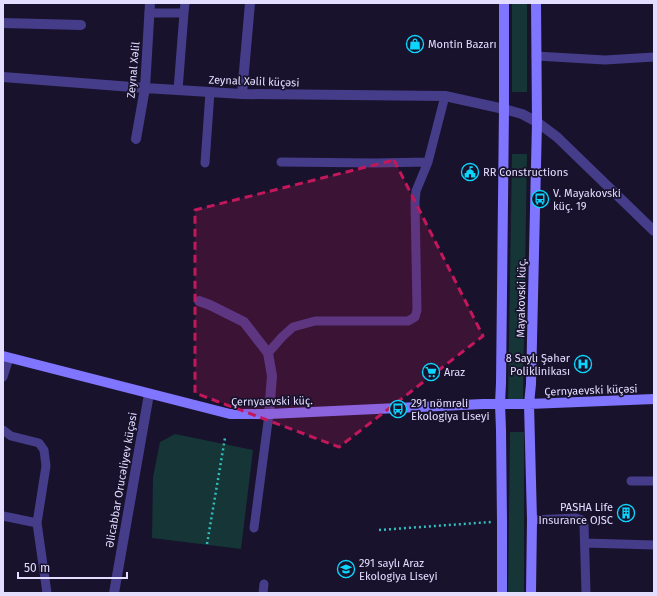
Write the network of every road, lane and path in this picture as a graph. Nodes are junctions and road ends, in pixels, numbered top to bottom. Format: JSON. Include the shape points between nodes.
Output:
{"nodes":[{"id":1,"x":185,"y":3,"type":"edge"},
{"id":2,"x":250,"y":3,"type":"edge"},
{"id":3,"x":504,"y":3,"type":"edge"},
{"id":4,"x":536,"y":3,"type":"edge"},
{"id":5,"x":150,"y":8,"type":"edge"},
{"id":6,"x":184,"y":13,"type":"junction"},
{"id":7,"x":3,"y":23,"type":"edge"},
{"id":8,"x":81,"y":25,"type":"dead end"},
{"id":9,"x":536,"y":56,"type":"junction"},
{"id":10,"x":654,"y":57,"type":"edge"},
{"id":11,"x":3,"y":77,"type":"edge"},
{"id":12,"x":145,"y":88,"type":"junction"},
{"id":13,"x":178,"y":90,"type":"junction"},
{"id":14,"x":210,"y":92,"type":"junction"},
{"id":15,"x":242,"y":94,"type":"junction"},
{"id":16,"x":445,"y":96,"type":"junction"},
{"id":17,"x":504,"y":109,"type":"junction"},
{"id":18,"x":537,"y":122,"type":"junction"},
{"id":19,"x":136,"y":139,"type":"dead end"},
{"id":20,"x":281,"y":162,"type":"dead end"},
{"id":21,"x":428,"y":162,"type":"junction"},
{"id":22,"x":205,"y":163,"type":"dead end"},
{"id":23,"x":654,"y":232,"type":"edge"},
{"id":24,"x":199,"y":301,"type":"dead end"},
{"id":25,"x":268,"y":353,"type":"junction"},
{"id":26,"x":6,"y":357,"type":"edge"},
{"id":27,"x":3,"y":377,"type":"edge"},
{"id":28,"x":148,"y":394,"type":"junction"},
{"id":29,"x":654,"y":399,"type":"edge"},
{"id":30,"x":500,"y":404,"type":"junction"},
{"id":31,"x":529,"y":404,"type":"junction"},
{"id":32,"x":269,"y":414,"type":"junction"},
{"id":33,"x":3,"y":430,"type":"edge"},
{"id":34,"x":225,"y":438,"type":"dead end"},
{"id":35,"x":631,"y":481,"type":"dead end"},
{"id":36,"x":654,"y":481,"type":"edge"},
{"id":37,"x":3,"y":516,"type":"edge"},
{"id":38,"x":532,"y":520,"type":"junction"},
{"id":39,"x":502,"y":522,"type":"junction"},
{"id":40,"x":37,"y":523,"type":"junction"},
{"id":41,"x":254,"y":528,"type":"dead end"},
{"id":42,"x":379,"y":530,"type":"dead end"},
{"id":43,"x":585,"y":543,"type":"junction"},
{"id":44,"x":207,"y":544,"type":"dead end"},
{"id":45,"x":654,"y":545,"type":"edge"},
{"id":46,"x":47,"y":593,"type":"edge"},
{"id":47,"x":114,"y":593,"type":"edge"},
{"id":48,"x":502,"y":593,"type":"edge"},
{"id":49,"x":532,"y":593,"type":"edge"},
{"id":50,"x":586,"y":593,"type":"edge"}],
"edges":[{"from":1,"to":6,"type":"lane"},
{"from":2,"to":15,"type":"street"},
{"from":3,"to":17,"type":"street","name":"Mayakovski küç."},
{"from":4,"to":9,"type":"street","name":"Mayakovski küç."},
{"from":5,"to":6,"type":"lane"},
{"from":5,"to":12,"type":"street","name":"Zeynal Xəlil"},
{"from":6,"to":13,"type":"lane"},
{"from":7,"to":8,"type":"street"},
{"from":9,"to":10,"type":"lane","via":[[605,60]]},
{"from":9,"to":18,"type":"street","name":"Mayakovski küç."},
{"from":11,"to":12,"type":"street","name":"Zeynal Xəlil küçəsi"},
{"from":12,"to":13,"type":"street","name":"Zeynal Xəlil küçəsi"},
{"from":12,"to":19,"type":"street","name":"Zeynal Xəlil"},
{"from":13,"to":14,"type":"street","name":"Zeynal Xəlil küçəsi"},
{"from":14,"to":15,"type":"street","name":"Zeynal Xəlil küçəsi"},
{"from":14,"to":22,"type":"lane"},
{"from":15,"to":16,"type":"street","name":"Zeynal Xəlil küçəsi"},
{"from":16,"to":17,"type":"street","name":"Zeynal Xəlil küçəsi"},
{"from":16,"to":21,"type":"lane"},
{"from":17,"to":18,"type":"street","name":"Zeynal Xəlil küçəsi"},
{"from":17,"to":30,"type":"street","name":"Mayakovski küç."},
{"from":18,"to":23,"type":"street","name":"Zeynal Xəlil küçəsi","via":[[557,137]]},
{"from":18,"to":31,"type":"street","name":"Mayakovski küç."},
{"from":20,"to":21,"type":"lane"},
{"from":21,"to":25,"type":"lane","via":[[416,191],[415,202],[418,310],[415,317],[408,321],[314,321],[293,327]]},
{"from":24,"to":25,"type":"street","via":[[244,322]]},
{"from":25,"to":32,"type":"street","via":[[272,376]]},
{"from":26,"to":27,"type":"lane"},
{"from":26,"to":28,"type":"street","name":"Çernyaevski küç."},
{"from":28,"to":32,"type":"street","name":"Çernyaevski küç.","via":[[230,414]]},
{"from":28,"to":47,"type":"street","name":"Əlicabbar Orucəliyev küçəsi"},
{"from":29,"to":31,"type":"street","name":"Çernyaevski küçəsi"},
{"from":30,"to":31,"type":"street","name":"Çernyaevski küçəsi"},
{"from":30,"to":32,"type":"street","name":"Çernyaevski küç."},
{"from":30,"to":39,"type":"street","name":"Mayakovski küç."},
{"from":31,"to":38,"type":"street","name":"Mayakovski küç."},
{"from":32,"to":41,"type":"lane"},
{"from":33,"to":40,"type":"lane","via":[[11,436],[39,443],[44,450],[46,466]]},
{"from":34,"to":44,"type":"path"},
{"from":35,"to":36,"type":"lane"},
{"from":37,"to":40,"type":"lane"},
{"from":38,"to":43,"type":"lane","via":[[582,520]]},
{"from":38,"to":49,"type":"street","name":"Mayakovski küç."},
{"from":39,"to":42,"type":"path"},
{"from":39,"to":48,"type":"street","name":"Mayakovski küç."},
{"from":40,"to":46,"type":"lane"},
{"from":43,"to":45,"type":"lane"},
{"from":43,"to":50,"type":"lane"}]}
